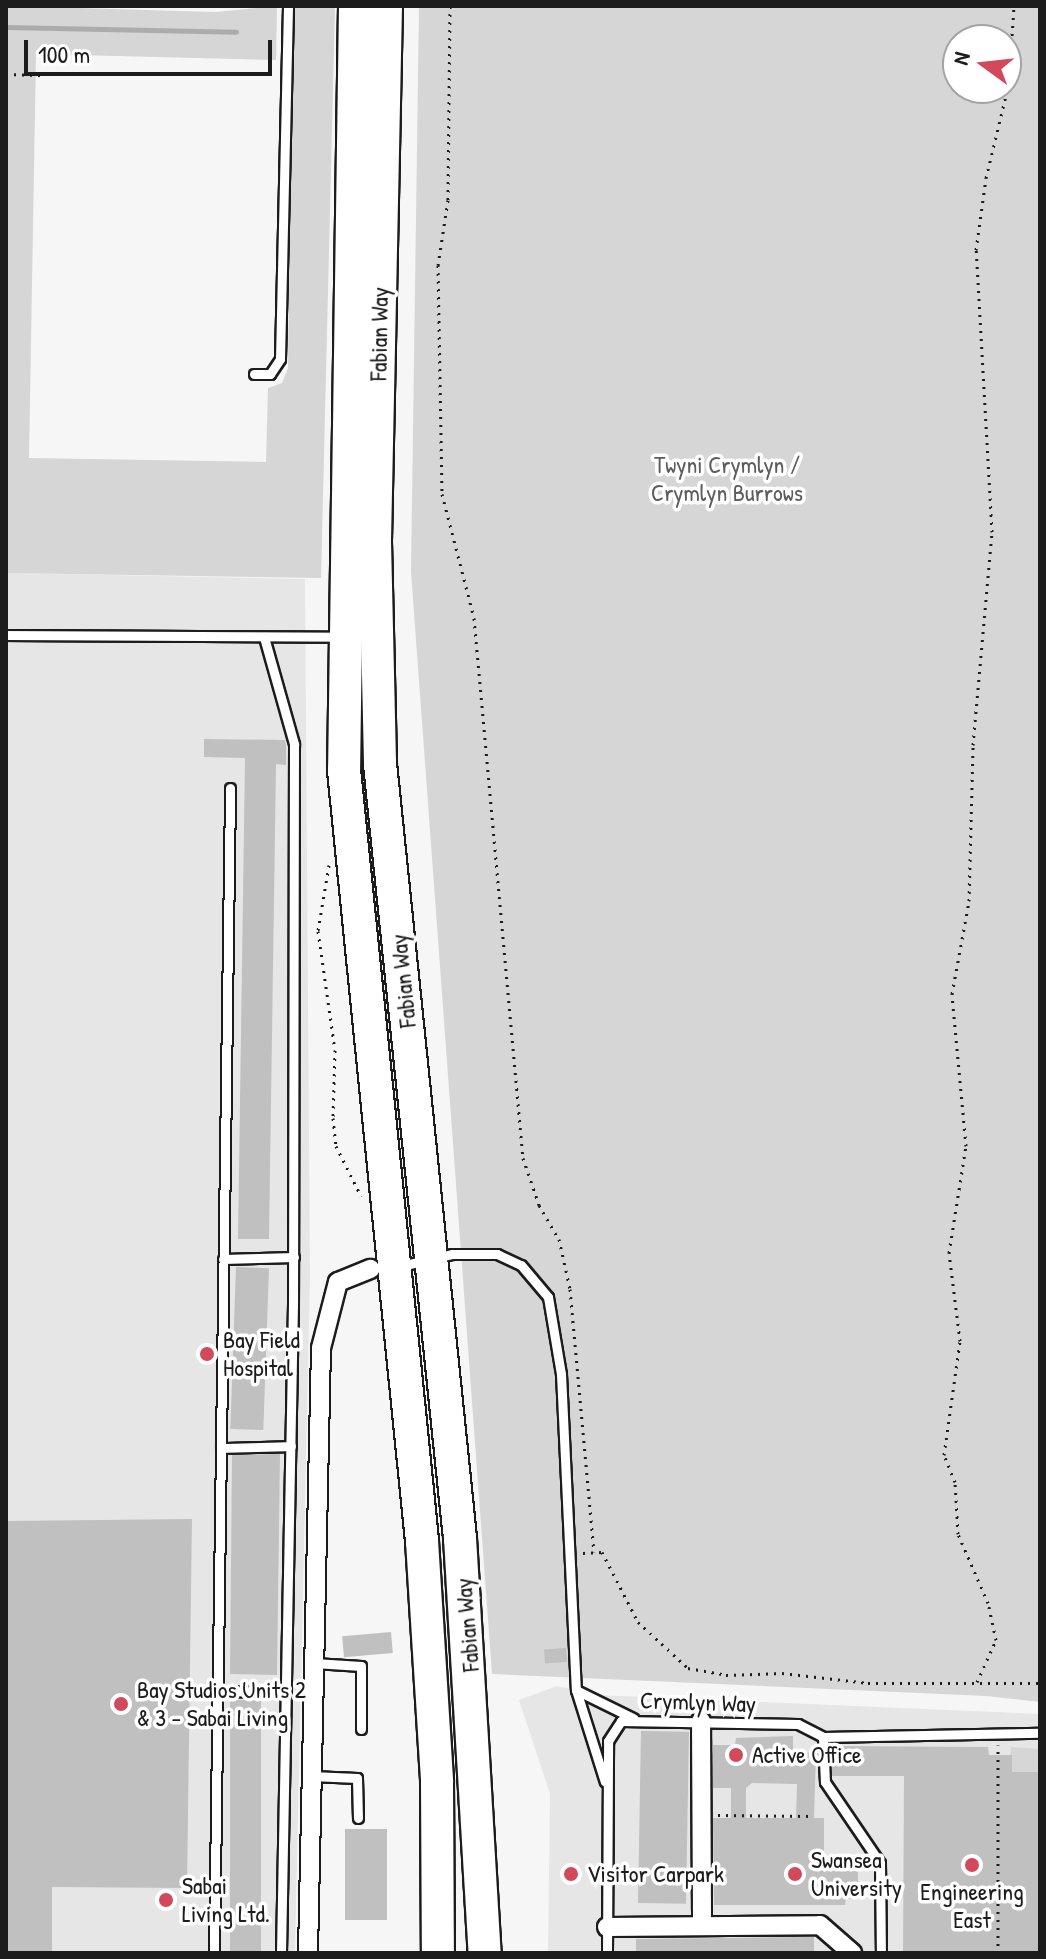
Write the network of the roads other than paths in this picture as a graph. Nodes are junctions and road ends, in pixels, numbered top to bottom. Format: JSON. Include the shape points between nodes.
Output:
{"nodes":[{"id":1,"x":288,"y":6,"type":"edge"},
{"id":2,"x":355,"y":6,"type":"edge"},
{"id":3,"x":386,"y":6,"type":"edge"},
{"id":4,"x":254,"y":374,"type":"dead end"},
{"id":5,"x":6,"y":635,"type":"edge"},
{"id":6,"x":264,"y":637,"type":"junction"},
{"id":7,"x":345,"y":637,"type":"junction"},
{"id":8,"x":230,"y":788,"type":"dead end"},
{"id":9,"x":294,"y":1257,"type":"junction"},
{"id":10,"x":223,"y":1259,"type":"junction"},
{"id":11,"x":432,"y":1261,"type":"junction"},
{"id":12,"x":382,"y":1268,"type":"junction"},
{"id":13,"x":291,"y":1446,"type":"junction"},
{"id":14,"x":221,"y":1448,"type":"junction"},
{"id":15,"x":314,"y":1663,"type":"junction"},
{"id":16,"x":576,"y":1690,"type":"junction"},
{"id":17,"x":218,"y":1691,"type":"junction"},
{"id":18,"x":286,"y":1692,"type":"junction"},
{"id":19,"x":633,"y":1718,"type":"junction"},
{"id":20,"x":701,"y":1721,"type":"junction"},
{"id":21,"x":361,"y":1729,"type":"dead end"},
{"id":22,"x":1040,"y":1733,"type":"edge"},
{"id":23,"x":823,"y":1737,"type":"junction"},
{"id":24,"x":311,"y":1776,"type":"junction"},
{"id":25,"x":608,"y":1790,"type":"junction"},
{"id":26,"x":358,"y":1818,"type":"dead end"},
{"id":27,"x":702,"y":1926,"type":"junction"},
{"id":28,"x":607,"y":1927,"type":"junction"},
{"id":29,"x":832,"y":1933,"type":"junction"},
{"id":30,"x":214,"y":1953,"type":"edge"},
{"id":31,"x":281,"y":1953,"type":"edge"},
{"id":32,"x":308,"y":1953,"type":"edge"},
{"id":33,"x":438,"y":1953,"type":"edge"},
{"id":34,"x":485,"y":1953,"type":"edge"},
{"id":35,"x":607,"y":1953,"type":"edge"},
{"id":36,"x":831,"y":1953,"type":"edge"},
{"id":37,"x":852,"y":1953,"type":"edge"},
{"id":38,"x":881,"y":1953,"type":"edge"}],
"edges":[{"from":1,"to":4,"type":"lane","via":[[280,359],[270,374]]},
{"from":2,"to":7,"type":"highway","name":"Fabian Way"},
{"from":3,"to":11,"type":"highway","name":"Fabian Way","via":[[375,542],[380,764]]},
{"from":5,"to":6,"type":"lane"},
{"from":6,"to":7,"type":"lane"},
{"from":6,"to":9,"type":"lane","via":[[294,744]]},
{"from":7,"to":12,"type":"highway","name":"Fabian Way","via":[[344,770]]},
{"from":8,"to":10,"type":"lane"},
{"from":9,"to":10,"type":"lane"},
{"from":9,"to":13,"type":"lane"},
{"from":10,"to":14,"type":"lane"},
{"from":11,"to":12,"type":"lane"},
{"from":11,"to":16,"type":"lane","via":[[452,1254],[497,1254],[521,1265],[548,1297],[561,1374]]},
{"from":11,"to":34,"type":"highway","name":"Fabian Way","via":[[473,1687]]},
{"from":12,"to":15,"type":"street","via":[[338,1282],[323,1325]]},
{"from":12,"to":33,"type":"highway","name":"Fabian Way","via":[[423,1556],[437,1782]]},
{"from":13,"to":14,"type":"lane"},
{"from":13,"to":18,"type":"lane"},
{"from":14,"to":17,"type":"lane"},
{"from":15,"to":21,"type":"lane","via":[[361,1666]]},
{"from":15,"to":24,"type":"street"},
{"from":16,"to":19,"type":"lane"},
{"from":16,"to":25,"type":"lane"},
{"from":17,"to":18,"type":"lane"},
{"from":17,"to":30,"type":"lane"},
{"from":18,"to":31,"type":"lane"},
{"from":19,"to":20,"type":"lane","name":"Crymlyn Way"},
{"from":19,"to":25,"type":"lane","name":"Crymlyn Way","via":[[621,1721],[608,1741]]},
{"from":20,"to":23,"type":"lane","name":"Crymlyn Way","via":[[798,1724]]},
{"from":20,"to":27,"type":"street"},
{"from":22,"to":23,"type":"lane","name":"Crymlyn Way"},
{"from":23,"to":38,"type":"lane","via":[[825,1782],[880,1863]]},
{"from":24,"to":26,"type":"lane","via":[[357,1778]]},
{"from":24,"to":32,"type":"street"},
{"from":25,"to":28,"type":"lane","name":"Crymlyn Way"},
{"from":27,"to":28,"type":"street"},
{"from":27,"to":29,"type":"street","via":[[820,1925]]},
{"from":28,"to":35,"type":"lane","name":"Crymlyn Way"},
{"from":29,"to":36,"type":"street"},
{"from":29,"to":37,"type":"street"}]}
